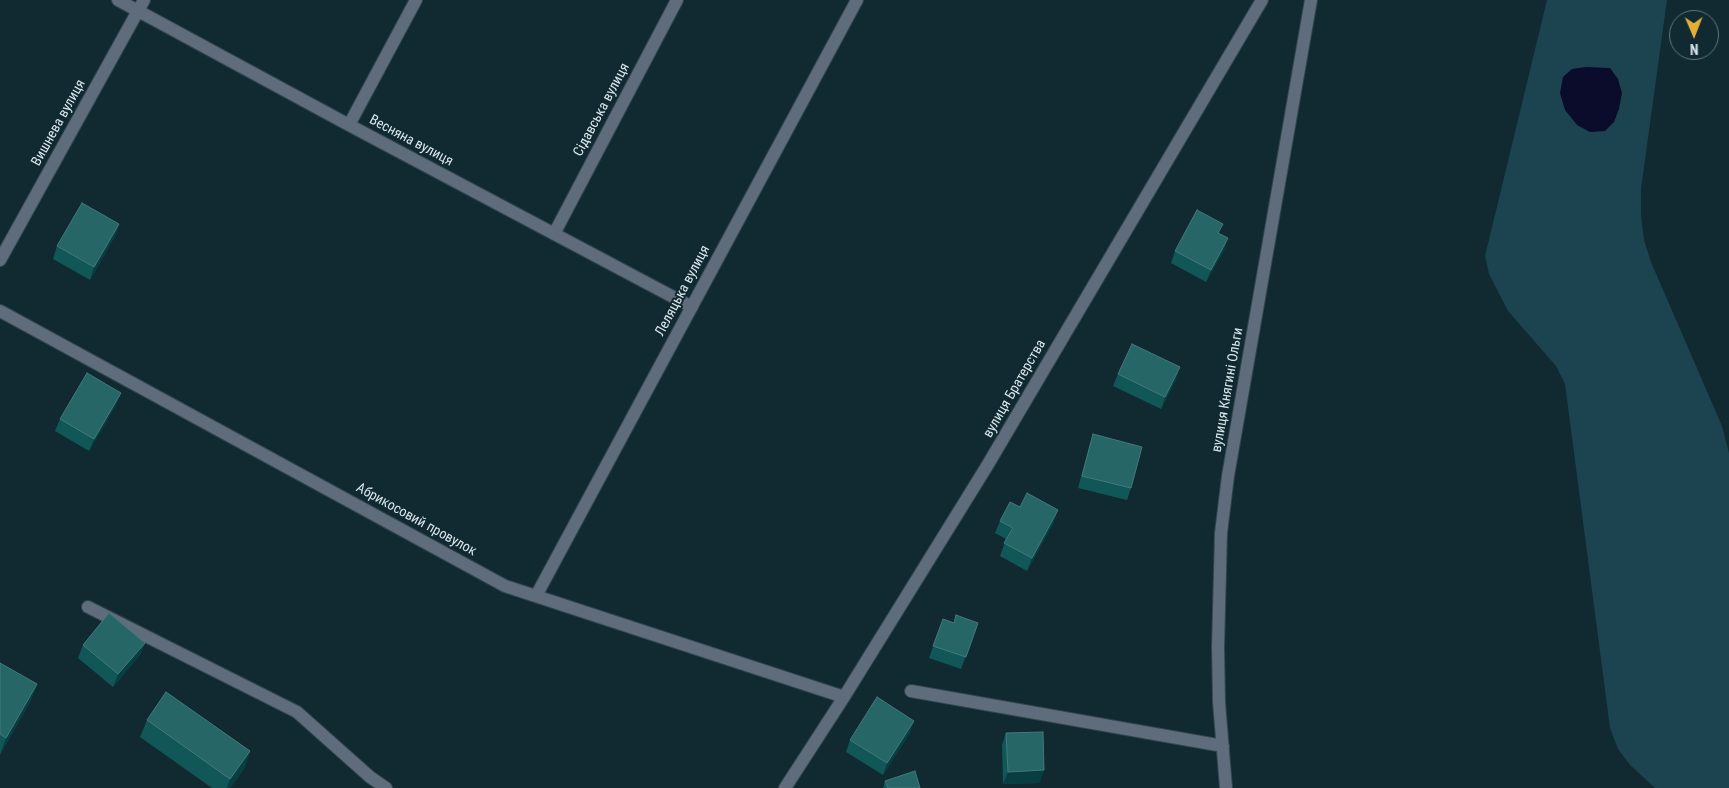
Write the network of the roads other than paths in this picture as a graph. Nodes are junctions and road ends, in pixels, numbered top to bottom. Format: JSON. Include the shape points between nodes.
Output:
{"nodes":[{"id":1,"x":118,"y":0,"type":"edge"},
{"id":2,"x":416,"y":0,"type":"edge"},
{"id":3,"x":677,"y":0,"type":"edge"},
{"id":4,"x":857,"y":0,"type":"edge"},
{"id":5,"x":1262,"y":0,"type":"edge"},
{"id":6,"x":1311,"y":0,"type":"edge"},
{"id":7,"x":141,"y":6,"type":"edge"},
{"id":8,"x":349,"y":125,"type":"junction"},
{"id":9,"x":554,"y":234,"type":"junction"},
{"id":10,"x":0,"y":260,"type":"edge"},
{"id":11,"x":692,"y":306,"type":"junction"},
{"id":12,"x":0,"y":311,"type":"edge"},
{"id":13,"x":536,"y":596,"type":"junction"},
{"id":14,"x":88,"y":607,"type":"dead end"},
{"id":15,"x":911,"y":691,"type":"dead end"},
{"id":16,"x":844,"y":697,"type":"junction"},
{"id":17,"x":1223,"y":746,"type":"junction"},
{"id":18,"x":386,"y":788,"type":"edge"},
{"id":19,"x":785,"y":788,"type":"edge"},
{"id":20,"x":1226,"y":788,"type":"edge"}],
"edges":[{"from":1,"to":7,"type":"street","name":"Весняна вулиця"},
{"from":2,"to":8,"type":"street"},
{"from":3,"to":9,"type":"street","name":"Сідавська вулиця"},
{"from":4,"to":11,"type":"street","name":"Леляцька вулиця"},
{"from":5,"to":16,"type":"street","name":"вулиця Братерства","via":[[987,466]]},
{"from":6,"to":17,"type":"street","name":"вулиця Княгині Ольги","via":[[1228,476],[1222,533],[1218,647]]},
{"from":7,"to":8,"type":"street","name":"Весняна вулиця"},
{"from":7,"to":10,"type":"street","name":"Вишнева вулиця"},
{"from":8,"to":9,"type":"street","name":"Весняна вулиця"},
{"from":9,"to":11,"type":"street","name":"Весняна вулиця"},
{"from":11,"to":13,"type":"street","name":"Леляцька вулиця"},
{"from":12,"to":13,"type":"street","name":"Абрикосовий провулок","via":[[505,586]]},
{"from":13,"to":16,"type":"street","name":"Абрикосовий провулок"},
{"from":14,"to":18,"type":"street","via":[[297,712]]},
{"from":15,"to":17,"type":"street"},
{"from":16,"to":19,"type":"street","name":"вулиця Братерства"},
{"from":17,"to":20,"type":"street","name":"вулиця Княгині Ольги"}]}
